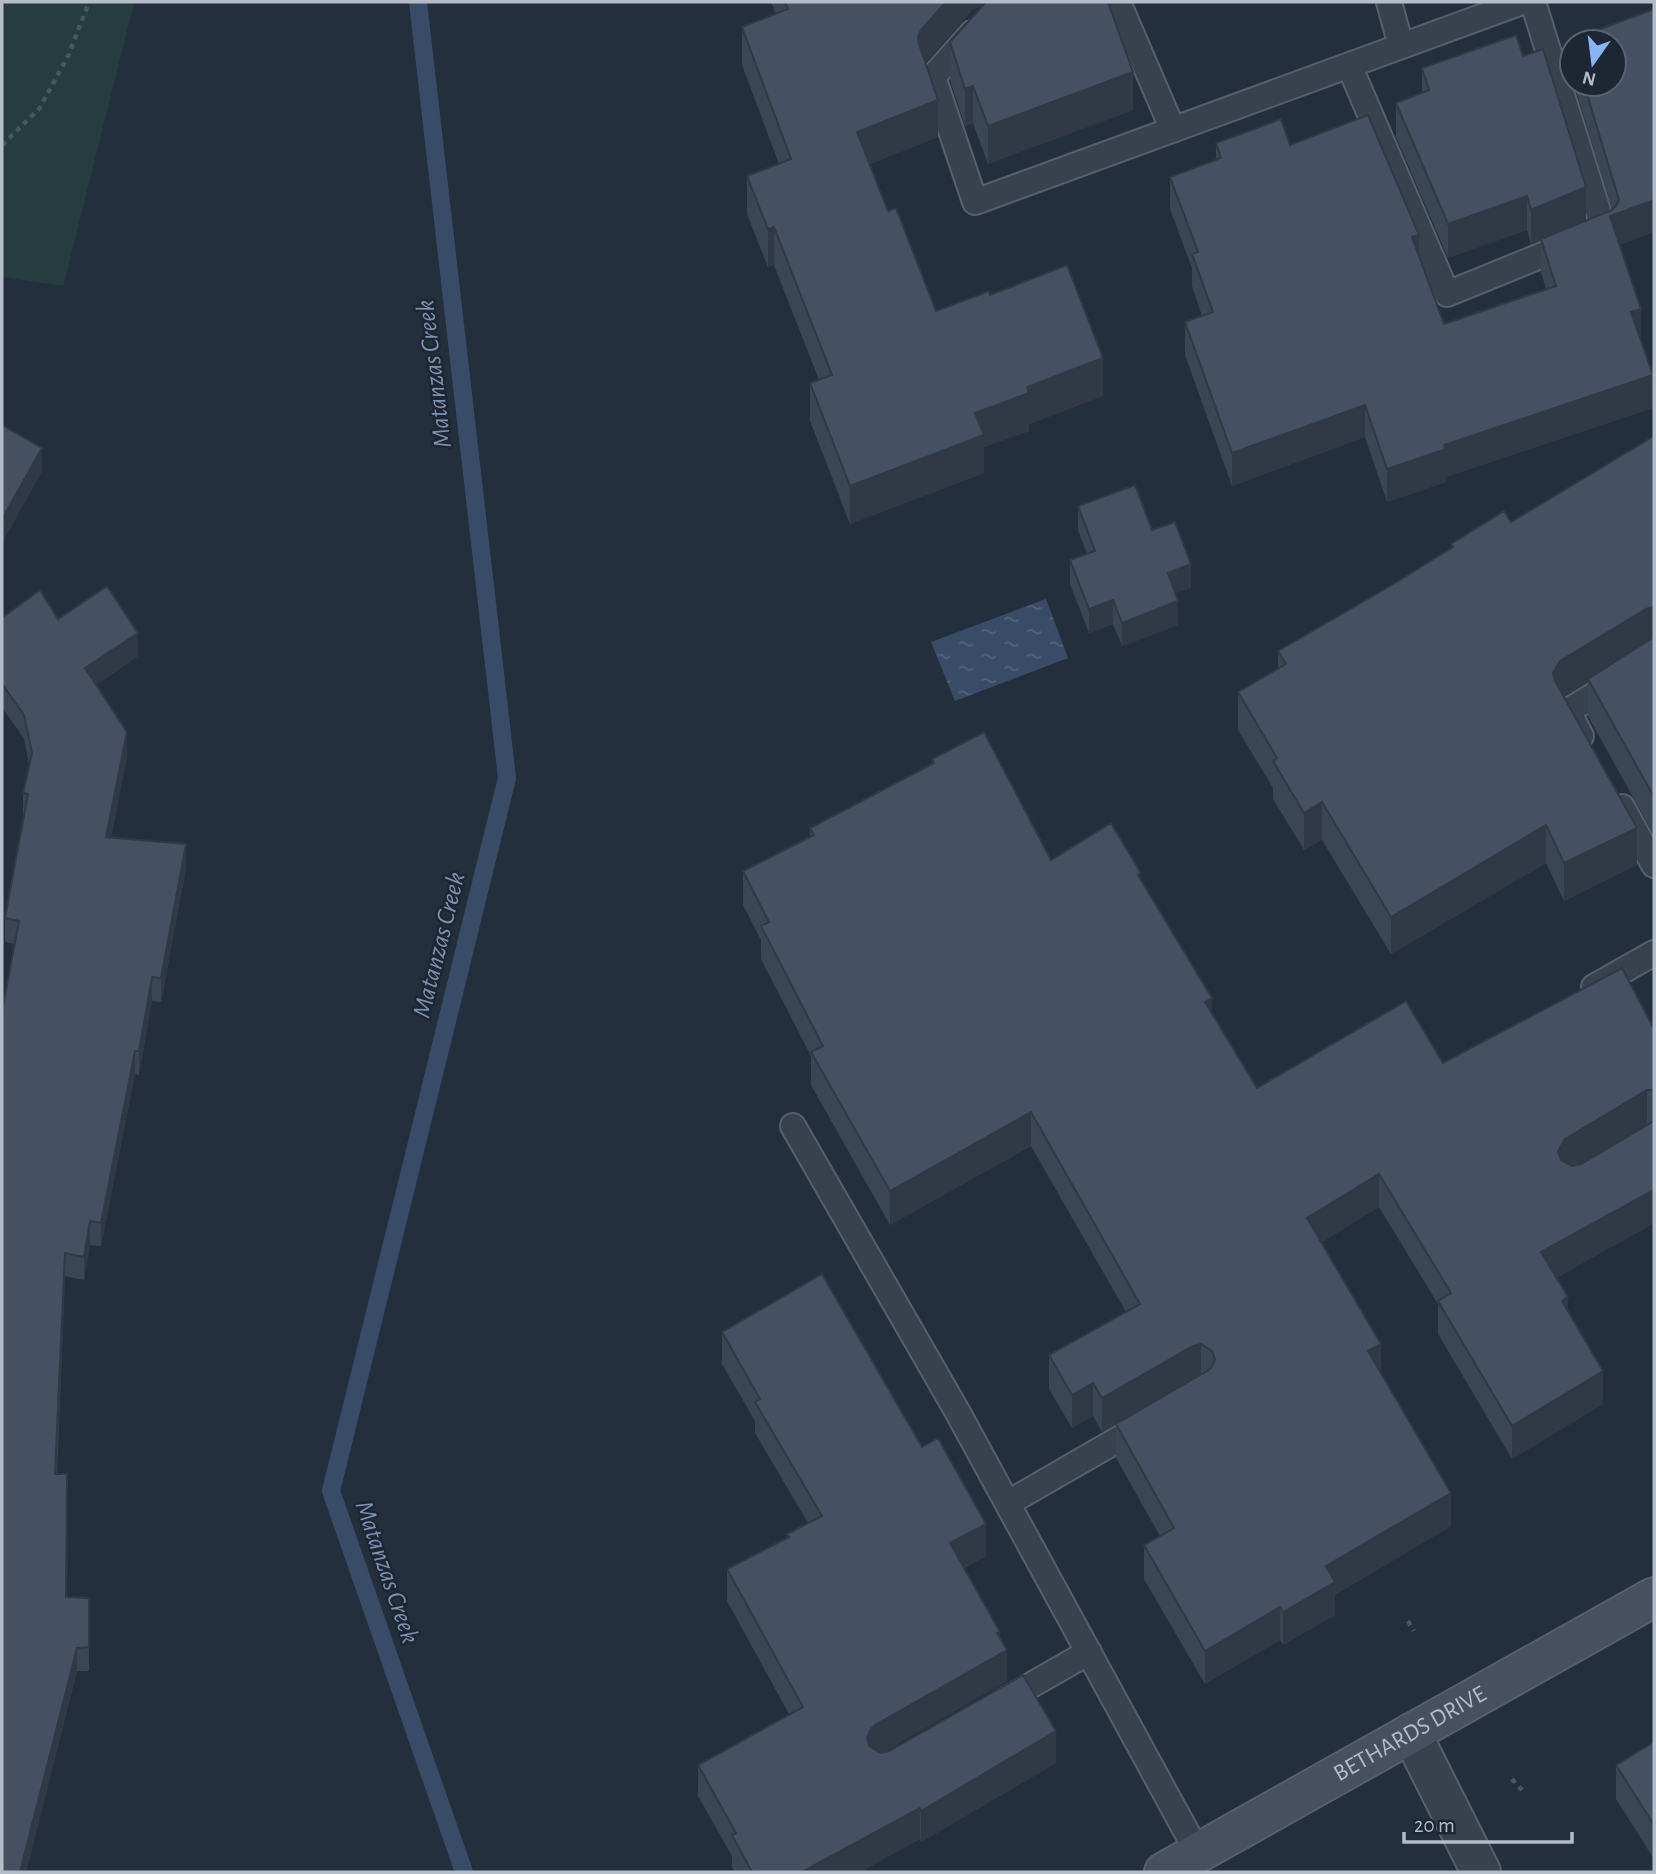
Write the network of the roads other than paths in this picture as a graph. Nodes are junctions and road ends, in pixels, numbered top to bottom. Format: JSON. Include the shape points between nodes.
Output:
{"nodes":[{"id":1,"x":1118,"y":2,"type":"edge"},
{"id":2,"x":1389,"y":2,"type":"edge"},
{"id":3,"x":1522,"y":2,"type":"edge"},
{"id":4,"x":1533,"y":2,"type":"edge"},
{"id":5,"x":984,"y":19,"type":"edge"},
{"id":6,"x":1401,"y":46,"type":"junction"},
{"id":7,"x":1349,"y":65,"type":"junction"},
{"id":8,"x":1173,"y":130,"type":"junction"},
{"id":9,"x":1654,"y":659,"type":"edge"},
{"id":10,"x":1594,"y":759,"type":"edge"},
{"id":11,"x":1608,"y":782,"type":"edge"},
{"id":12,"x":1654,"y":865,"type":"edge"},
{"id":13,"x":1652,"y":960,"type":"edge"},
{"id":14,"x":1579,"y":996,"type":"edge"},
{"id":15,"x":793,"y":1126,"type":"dead end"},
{"id":16,"x":1164,"y":1413,"type":"edge"},
{"id":17,"x":1007,"y":1503,"type":"junction"},
{"id":18,"x":1654,"y":1597,"type":"edge"},
{"id":19,"x":1089,"y":1652,"type":"junction"},
{"id":20,"x":986,"y":1711,"type":"edge"},
{"id":21,"x":1411,"y":1733,"type":"junction"},
{"id":22,"x":1198,"y":1853,"type":"junction"},
{"id":23,"x":1164,"y":1872,"type":"edge"},
{"id":24,"x":1481,"y":1872,"type":"edge"}],
"edges":[{"from":1,"to":8,"type":"lane"},
{"from":2,"to":6,"type":"lane"},
{"from":3,"to":6,"type":"lane"},
{"from":4,"to":7,"type":"lane","via":[[1604,230],[1447,294]]},
{"from":5,"to":8,"type":"lane","via":[[933,78],[975,202]]},
{"from":6,"to":7,"type":"lane"},
{"from":7,"to":8,"type":"lane"},
{"from":9,"to":10,"type":"lane","via":[[1568,711]]},
{"from":11,"to":12,"type":"lane"},
{"from":13,"to":14,"type":"lane"},
{"from":15,"to":17,"type":"lane"},
{"from":16,"to":17,"type":"lane"},
{"from":17,"to":19,"type":"lane"},
{"from":18,"to":21,"type":"street","name":"BETHARDS DRIVE"},
{"from":19,"to":20,"type":"lane"},
{"from":19,"to":22,"type":"lane"},
{"from":21,"to":22,"type":"street","name":"BETHARDS DRIVE"},
{"from":21,"to":24,"type":"street"},
{"from":22,"to":23,"type":"street","name":"BETHARDS DRIVE"}]}
